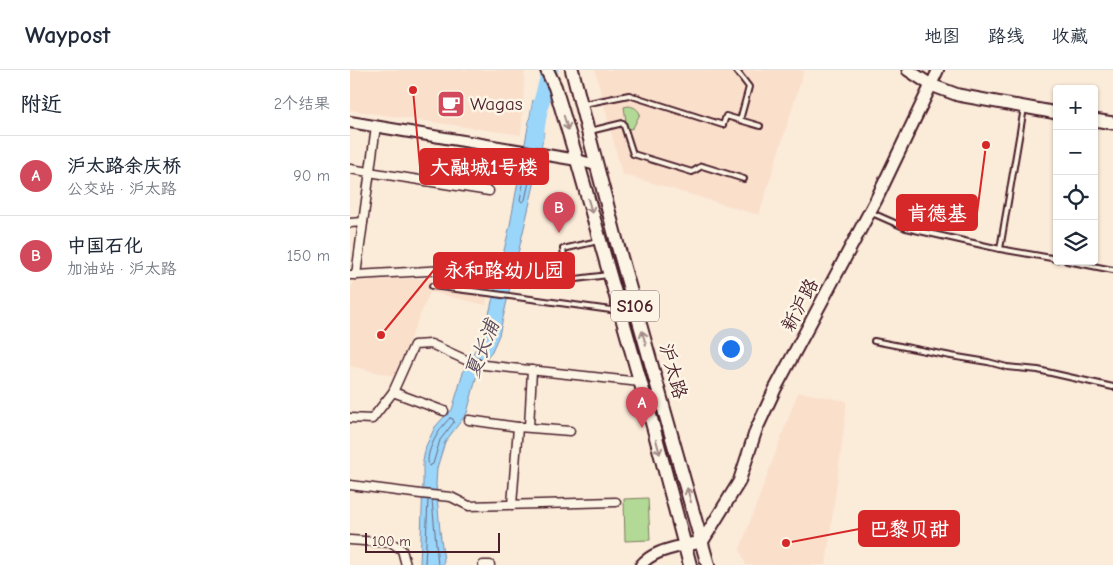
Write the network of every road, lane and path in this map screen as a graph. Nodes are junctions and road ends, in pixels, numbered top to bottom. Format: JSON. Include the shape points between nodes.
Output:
{"nodes":[{"id":1,"x":547,"y":70,"type":"edge"},
{"id":2,"x":572,"y":70,"type":"edge"},
{"id":3,"x":736,"y":70,"type":"edge"},
{"id":4,"x":908,"y":70,"type":"edge"},
{"id":5,"x":938,"y":70,"type":"edge"},
{"id":6,"x":931,"y":85,"type":"junction"},
{"id":7,"x":581,"y":105,"type":"junction"},
{"id":8,"x":1024,"y":107,"type":"junction"},
{"id":9,"x":1053,"y":112,"type":"edge"},
{"id":10,"x":740,"y":120,"type":"junction"},
{"id":11,"x":1098,"y":121,"type":"edge"},
{"id":12,"x":350,"y":122,"type":"edge"},
{"id":13,"x":1113,"y":124,"type":"edge"},
{"id":14,"x":376,"y":126,"type":"junction"},
{"id":15,"x":760,"y":126,"type":"dead end"},
{"id":16,"x":588,"y":131,"type":"junction"},
{"id":17,"x":577,"y":160,"type":"junction"},
{"id":18,"x":596,"y":165,"type":"junction"},
{"id":19,"x":350,"y":170,"type":"edge"},
{"id":20,"x":370,"y":172,"type":"junction"},
{"id":21,"x":744,"y":179,"type":"dead end"},
{"id":22,"x":489,"y":191,"type":"dead end"},
{"id":23,"x":870,"y":212,"type":"junction"},
{"id":24,"x":363,"y":222,"type":"junction"},
{"id":25,"x":350,"y":223,"type":"edge"},
{"id":26,"x":600,"y":241,"type":"junction"},
{"id":27,"x":1000,"y":249,"type":"junction"},
{"id":28,"x":1053,"y":258,"type":"edge"},
{"id":29,"x":1087,"y":265,"type":"edge"},
{"id":30,"x":481,"y":268,"type":"dead end"},
{"id":31,"x":1113,"y":270,"type":"edge"},
{"id":32,"x":353,"y":275,"type":"edge"},
{"id":33,"x":610,"y":275,"type":"junction"},
{"id":34,"x":432,"y":286,"type":"dead end"},
{"id":35,"x":620,"y":311,"type":"junction"},
{"id":36,"x":874,"y":341,"type":"dead end"},
{"id":37,"x":532,"y":370,"type":"junction"},
{"id":38,"x":640,"y":382,"type":"junction"},
{"id":39,"x":1113,"y":387,"type":"edge"},
{"id":40,"x":394,"y":392,"type":"junction"},
{"id":41,"x":444,"y":411,"type":"dead end"},
{"id":42,"x":350,"y":418,"type":"edge"},
{"id":43,"x":469,"y":420,"type":"dead end"},
{"id":44,"x":518,"y":427,"type":"junction"},
{"id":45,"x":530,"y":428,"type":"junction"},
{"id":46,"x":570,"y":431,"type":"dead end"},
{"id":47,"x":350,"y":485,"type":"edge"},
{"id":48,"x":616,"y":502,"type":"dead end"},
{"id":49,"x":512,"y":505,"type":"junction"},
{"id":50,"x":350,"y":540,"type":"edge"},
{"id":51,"x":702,"y":542,"type":"junction"},
{"id":52,"x":685,"y":545,"type":"junction"},
{"id":53,"x":406,"y":565,"type":"edge"},
{"id":54,"x":483,"y":565,"type":"edge"},
{"id":55,"x":490,"y":565,"type":"edge"},
{"id":56,"x":641,"y":565,"type":"edge"},
{"id":57,"x":690,"y":565,"type":"edge"},
{"id":58,"x":708,"y":565,"type":"edge"}],
"edges":[{"from":1,"to":17,"type":"main road","name":"沪太路","number":"S106","one_way":true},
{"from":2,"to":7,"type":"main road","name":"沪太路","number":"S106"},
{"from":3,"to":10,"type":"lane","via":[[748,86]]},
{"from":4,"to":6,"type":"main road"},
{"from":5,"to":6,"type":"street","name":"新沪路"},
{"from":6,"to":8,"type":"main road","via":[[958,95]]},
{"from":6,"to":23,"type":"main road","name":"新沪路"},
{"from":7,"to":10,"type":"lane","via":[[629,95],[722,125],[726,116]]},
{"from":7,"to":16,"type":"main road","name":"沪太路","number":"S106"},
{"from":8,"to":9,"type":"main road"},
{"from":8,"to":27,"type":"lane"},
{"from":10,"to":15,"type":"lane"},
{"from":11,"to":13,"type":"main road"},
{"from":12,"to":14,"type":"street"},
{"from":14,"to":17,"type":"street"},
{"from":14,"to":20,"type":"street"},
{"from":16,"to":18,"type":"main road","name":"沪太路","number":"S106"},
{"from":16,"to":21,"type":"lane","via":[[623,123],[633,154],[692,172],[702,166]]},
{"from":17,"to":18,"type":"street"},
{"from":17,"to":26,"type":"main road","name":"沪太路","number":"S106","one_way":true},
{"from":51,"to":18,"type":"main road","name":"沪太路","number":"S106","one_way":true},
{"from":19,"to":20,"type":"street"},
{"from":20,"to":22,"type":"street"},
{"from":20,"to":24,"type":"street"},
{"from":23,"to":27,"type":"lane","via":[[906,228]]},
{"from":23,"to":51,"type":"main road","name":"新沪路","via":[[775,389],[738,482]]},
{"from":24,"to":25,"type":"street"},
{"from":24,"to":32,"type":"street"},
{"from":26,"to":33,"type":"main road","name":"沪太路","number":"S106"},
{"from":26,"to":33,"type":"lane","via":[[562,249],[568,280]]},
{"from":27,"to":28,"type":"lane"},
{"from":29,"to":31,"type":"lane"},
{"from":30,"to":32,"type":"street"},
{"from":33,"to":35,"type":"main road","name":"沪太路","number":"S106"},
{"from":34,"to":35,"type":"lane"},
{"from":35,"to":38,"type":"main road","name":"沪太路","number":"S106"},
{"from":36,"to":39,"type":"lane","via":[[1038,370]]},
{"from":37,"to":38,"type":"street"},
{"from":37,"to":40,"type":"street","via":[[484,365],[431,344],[414,345]]},
{"from":37,"to":45,"type":"street"},
{"from":38,"to":52,"type":"main road","name":"沪太路","number":"S106","one_way":true},
{"from":40,"to":41,"type":"street"},
{"from":40,"to":42,"type":"street","via":[[372,418]]},
{"from":43,"to":44,"type":"street"},
{"from":44,"to":45,"type":"street"},
{"from":44,"to":49,"type":"street"},
{"from":45,"to":46,"type":"street"},
{"from":47,"to":49,"type":"street","via":[[452,497],[469,506]]},
{"from":48,"to":49,"type":"street"},
{"from":50,"to":53,"type":"street","via":[[392,543],[402,550]]},
{"from":51,"to":52,"type":"main road"},
{"from":51,"to":58,"type":"main road","name":"沪太路","number":"S106"},
{"from":52,"to":56,"type":"street","via":[[666,549]]},
{"from":52,"to":57,"type":"main road","name":"沪太路","number":"S106"},
{"from":54,"to":55,"type":"street"}]}
